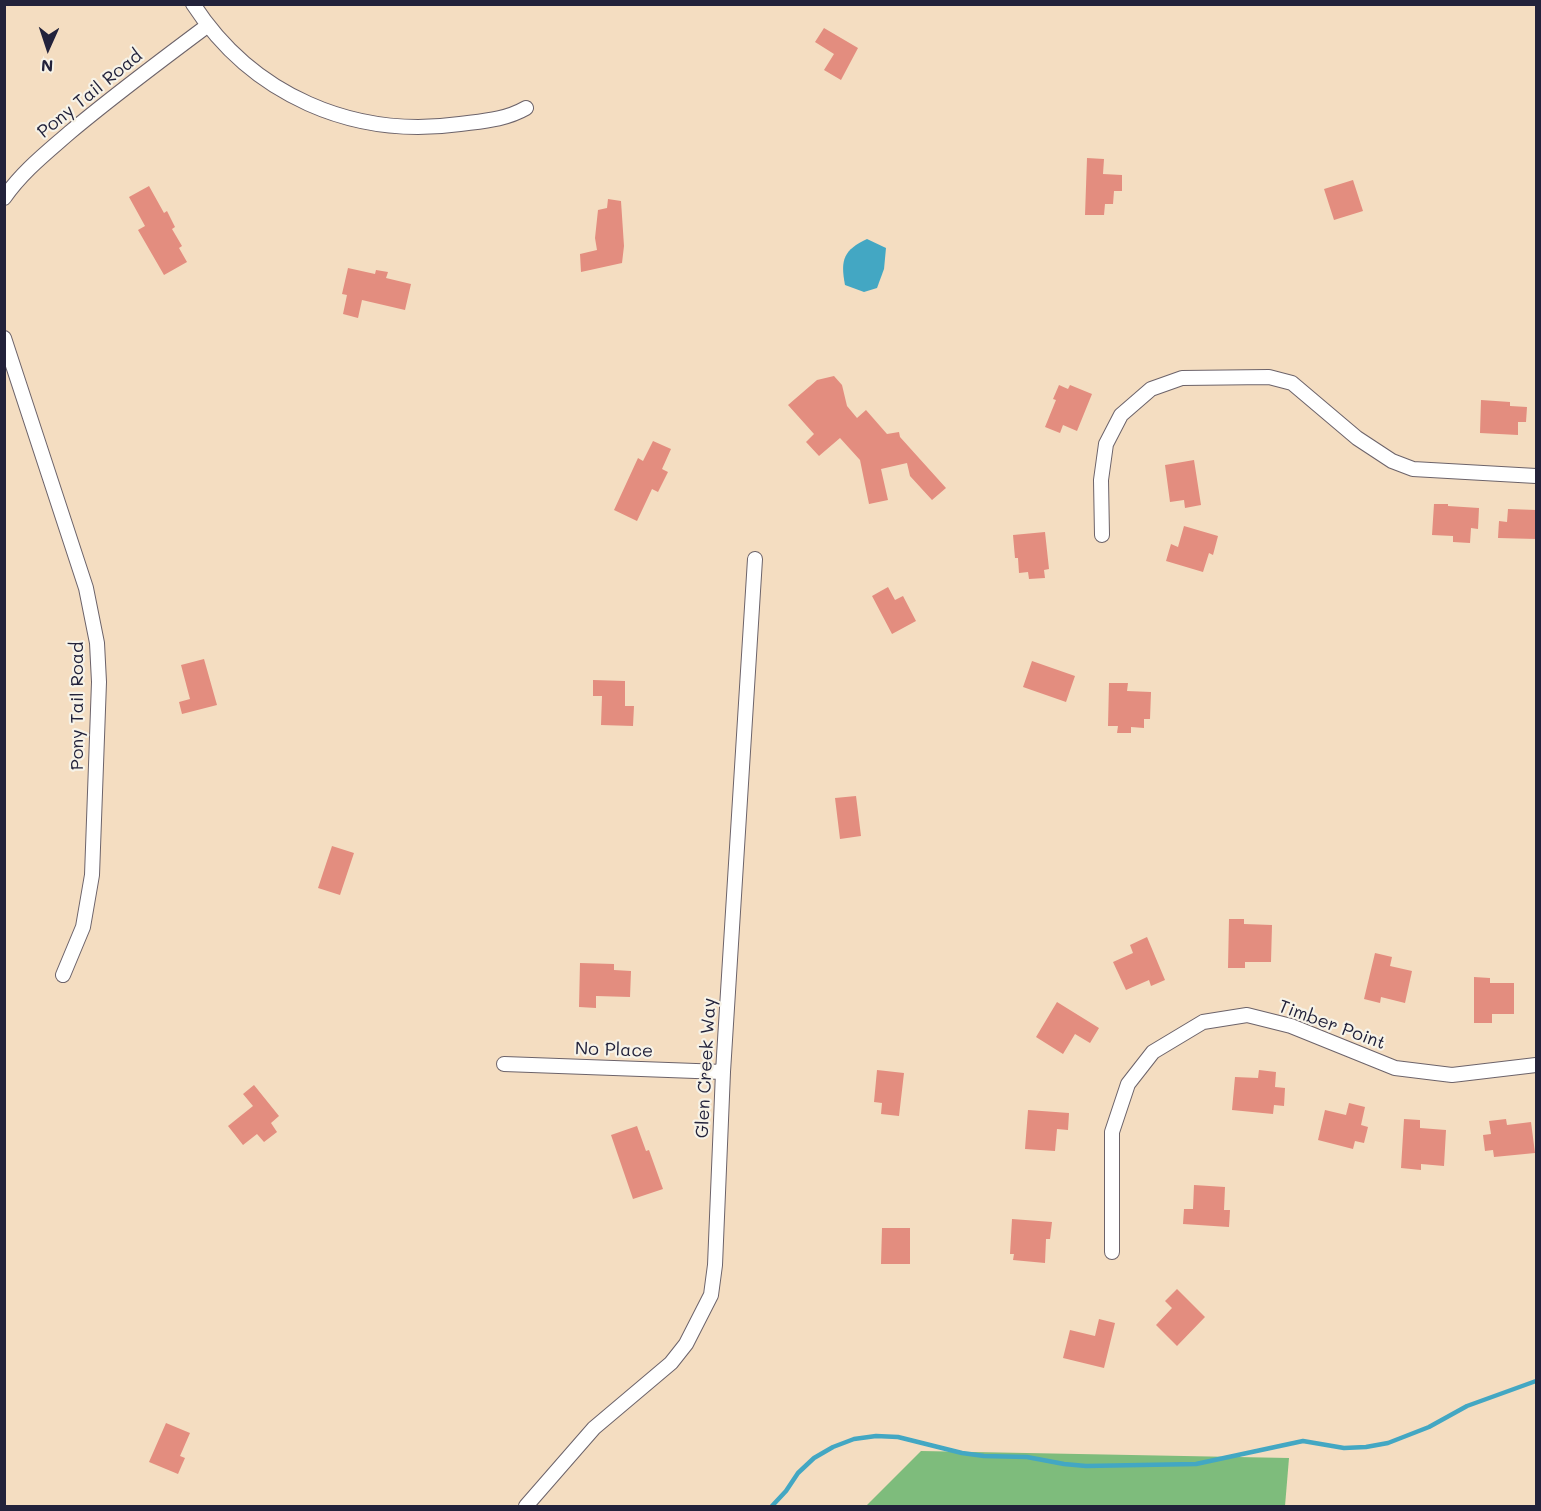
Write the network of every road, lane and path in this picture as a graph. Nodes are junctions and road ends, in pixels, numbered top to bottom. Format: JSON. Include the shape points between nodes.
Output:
{"nodes":[{"id":1,"x":193,"y":4,"type":"edge"},
{"id":2,"x":207,"y":26,"type":"junction"},
{"id":3,"x":526,"y":108,"type":"dead end"},
{"id":4,"x":4,"y":198,"type":"edge"},
{"id":5,"x":4,"y":338,"type":"edge"},
{"id":6,"x":1536,"y":476,"type":"edge"},
{"id":7,"x":1102,"y":535,"type":"dead end"},
{"id":8,"x":755,"y":559,"type":"dead end"},
{"id":9,"x":63,"y":975,"type":"dead end"},
{"id":10,"x":504,"y":1064,"type":"dead end"},
{"id":11,"x":1536,"y":1065,"type":"edge"},
{"id":12,"x":723,"y":1072,"type":"junction"},
{"id":13,"x":1112,"y":1252,"type":"dead end"},
{"id":14,"x":526,"y":1506,"type":"edge"}],
"edges":[{"from":1,"to":2,"type":"street"},
{"from":2,"to":3,"type":"street","via":[[237,58],[270,83],[306,104],[350,119],[392,127],[438,128],[502,119]]},
{"from":2,"to":4,"type":"street","name":"Pony Tail Road","via":[[30,166]]},
{"from":5,"to":9,"type":"street","name":"Pony Tail Road","via":[[86,588],[97,643],[92,875],[83,927]]},
{"from":6,"to":7,"type":"street","via":[[1413,469],[1392,461],[1358,438],[1292,383],[1269,377],[1182,378],[1151,389],[1121,415],[1106,444],[1101,480]]},
{"from":8,"to":12,"type":"street","name":"Glen Creek Way"},
{"from":10,"to":12,"type":"street","name":"No Place"},
{"from":11,"to":13,"type":"street","name":"Timber Point","via":[[1452,1075],[1395,1068],[1291,1026],[1247,1015],[1203,1022],[1153,1052],[1128,1084],[1112,1132]]},
{"from":12,"to":14,"type":"street","name":"Glen Creek Way","via":[[715,1264],[711,1295],[704,1312],[671,1363],[594,1428]]}]}
